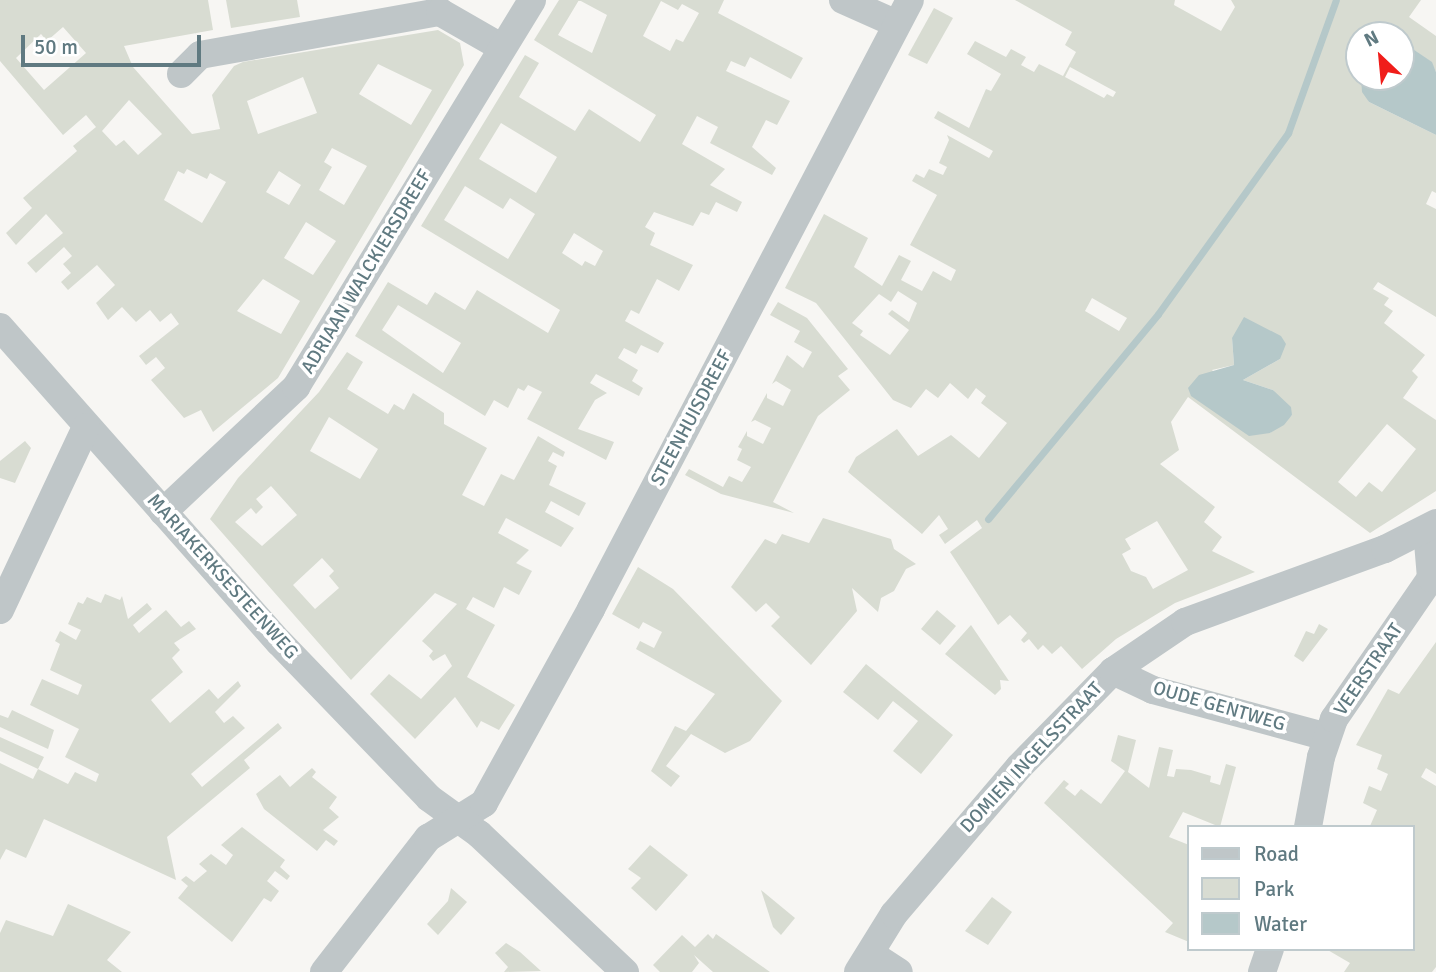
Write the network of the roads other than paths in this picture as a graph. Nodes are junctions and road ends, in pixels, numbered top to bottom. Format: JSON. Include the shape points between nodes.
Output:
{"nodes":[{"id":1,"x":532,"y":0,"type":"edge"},
{"id":2,"x":844,"y":0,"type":"edge"},
{"id":3,"x":903,"y":12,"type":"edge"},
{"id":4,"x":501,"y":47,"type":"junction"},
{"id":5,"x":181,"y":74,"type":"dead end"},
{"id":6,"x":0,"y":327,"type":"edge"},
{"id":7,"x":86,"y":427,"type":"junction"},
{"id":8,"x":163,"y":512,"type":"junction"},
{"id":9,"x":1431,"y":527,"type":"edge"},
{"id":10,"x":0,"y":610,"type":"edge"},
{"id":11,"x":1113,"y":671,"type":"junction"},
{"id":12,"x":1327,"y":737,"type":"junction"},
{"id":13,"x":454,"y":818,"type":"junction"},
{"id":14,"x":1308,"y":825,"type":"edge"},
{"id":15,"x":1269,"y":951,"type":"edge"},
{"id":16,"x":864,"y":963,"type":"edge"},
{"id":17,"x":324,"y":972,"type":"edge"},
{"id":18,"x":625,"y":972,"type":"edge"},
{"id":19,"x":899,"y":972,"type":"edge"},
{"id":20,"x":1262,"y":972,"type":"edge"}],
"edges":[{"from":1,"to":4,"type":"street","name":"ADRIAAN WALCKIERSDREEF"},
{"from":2,"to":3,"type":"street"},
{"from":3,"to":13,"type":"street","name":"STEENHUISDREEF","via":[[763,284],[484,803]]},
{"from":4,"to":5,"type":"street","via":[[440,12],[200,55]]},
{"from":4,"to":8,"type":"street","name":"ADRIAAN WALCKIERSDREEF","via":[[296,387]]},
{"from":6,"to":7,"type":"street","name":"MARIAKERKSESTEENWEG"},
{"from":7,"to":8,"type":"street","name":"MARIAKERKSESTEENWEG"},
{"from":7,"to":10,"type":"street"},
{"from":8,"to":13,"type":"street","name":"MARIAKERKSESTEENWEG","via":[[279,642],[429,798]]},
{"from":9,"to":11,"type":"street","name":"DOMIEN INGELSSTRAAT","via":[[1185,622]]},
{"from":9,"to":12,"type":"street","name":"VEERSTRAAT","via":[[1431,578]]},
{"from":11,"to":12,"type":"street","name":"OUDE GENTWEG","via":[[1153,691]]},
{"from":11,"to":16,"type":"street","name":"DOMIEN INGELSSTRAAT","via":[[1019,767],[894,914]]},
{"from":12,"to":14,"type":"street","name":"VEERSTRAAT"},
{"from":13,"to":17,"type":"street","name":"STEENHUISDREEF","via":[[428,838]]},
{"from":13,"to":18,"type":"street","name":"MARIAKERKSESTEENWEG","via":[[479,834]]},
{"from":15,"to":20,"type":"street"},
{"from":16,"to":19,"type":"street"}]}
